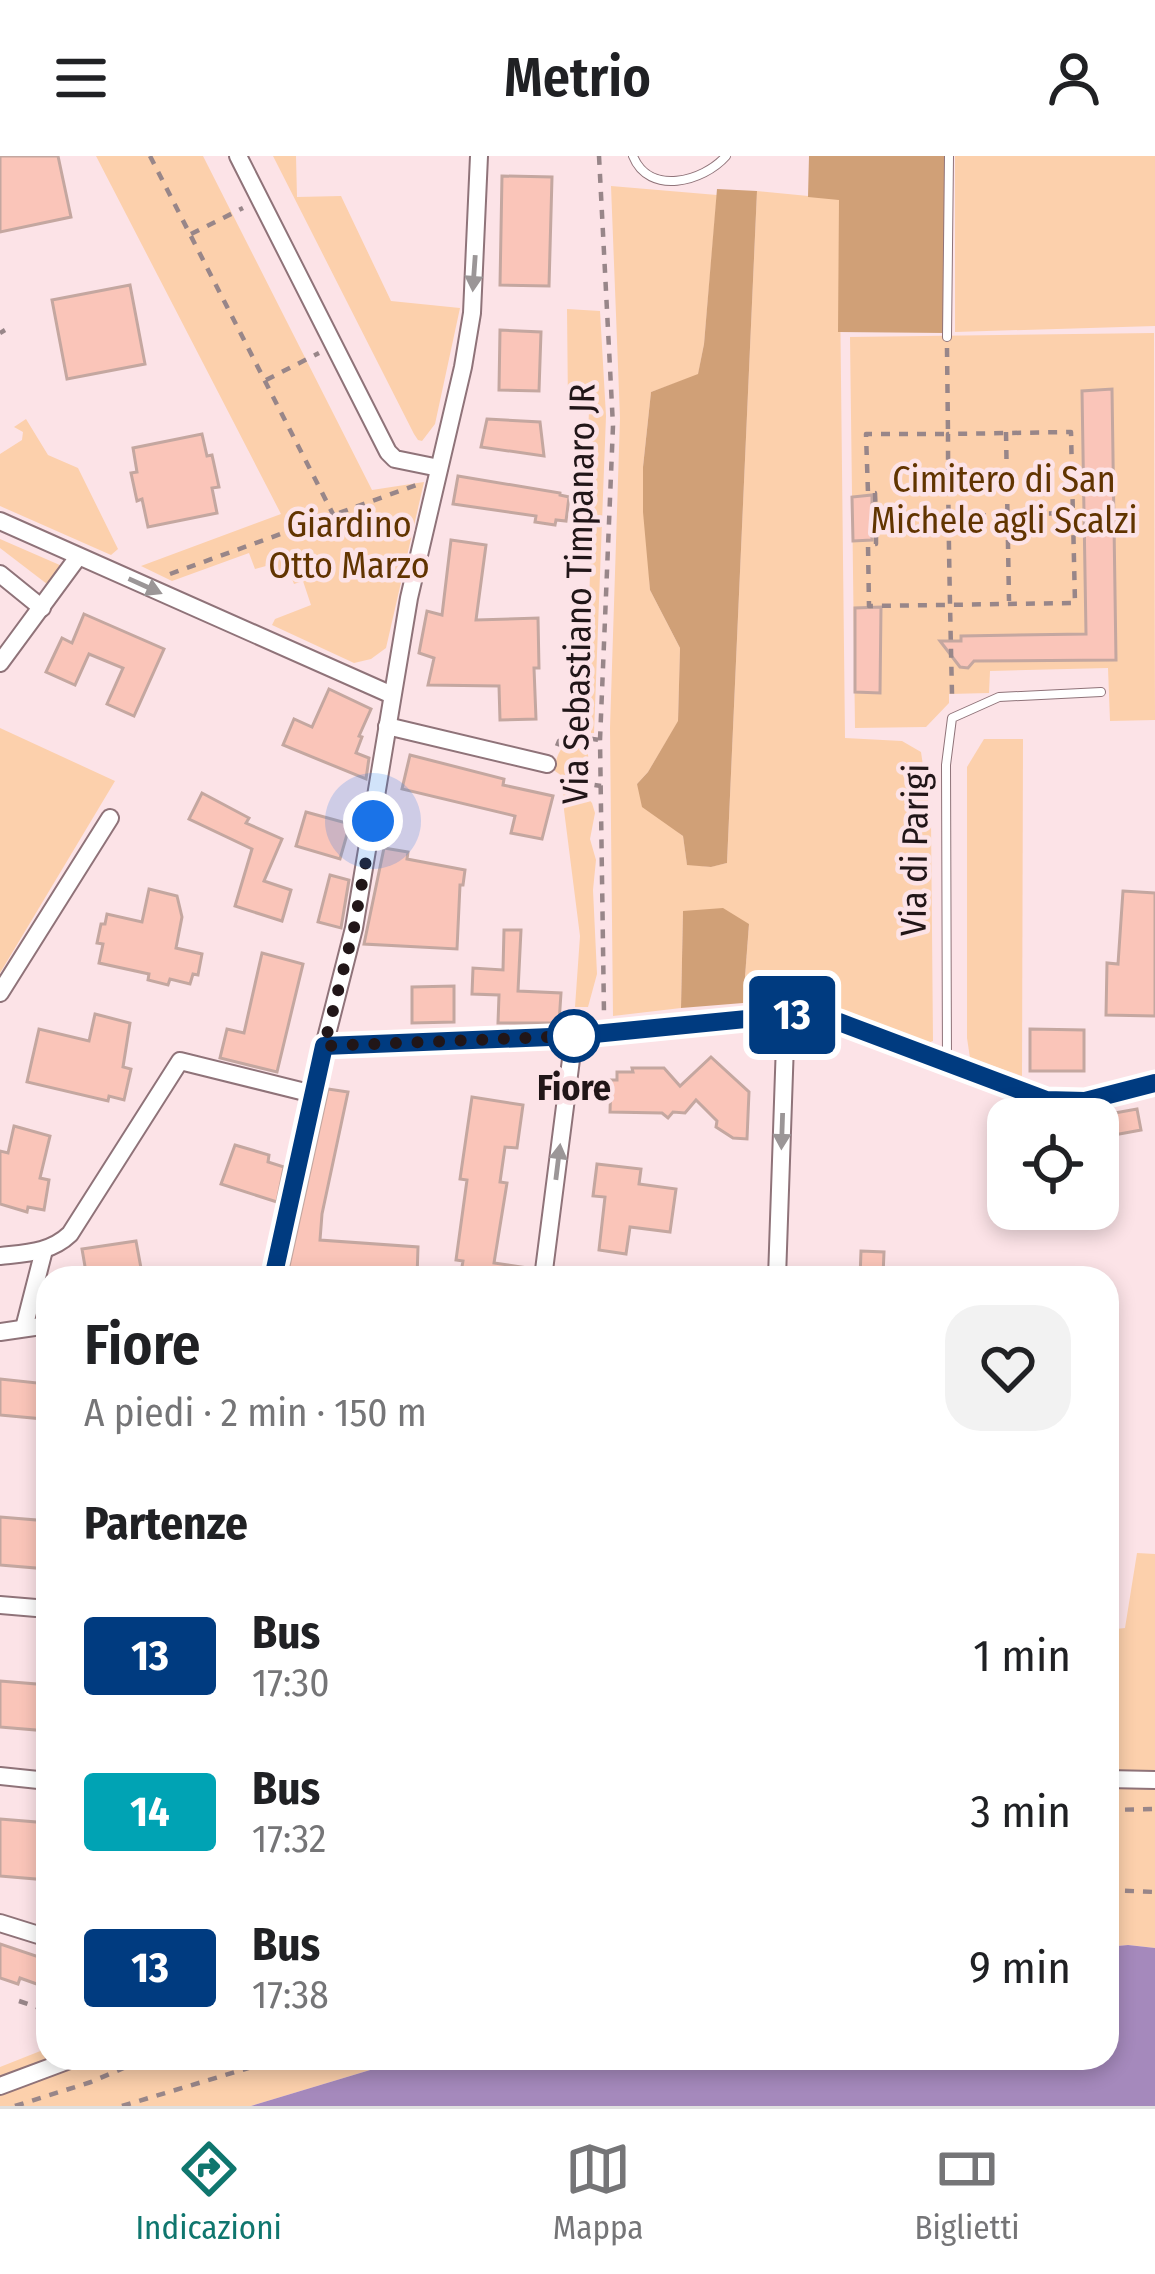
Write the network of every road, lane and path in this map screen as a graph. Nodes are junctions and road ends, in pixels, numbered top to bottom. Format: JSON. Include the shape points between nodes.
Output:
{"nodes":[{"id":1,"x":150,"y":156,"type":"edge"},
{"id":2,"x":238,"y":156,"type":"edge"},
{"id":3,"x":479,"y":156,"type":"edge"},
{"id":4,"x":599,"y":156,"type":"edge"},
{"id":5,"x":633,"y":156,"type":"edge"},
{"id":6,"x":726,"y":156,"type":"edge"},
{"id":7,"x":949,"y":156,"type":"edge"},
{"id":8,"x":260,"y":200,"type":"junction"},
{"id":9,"x":191,"y":234,"type":"junction"},
{"id":10,"x":947,"y":337,"type":"joint"},
{"id":11,"x":334,"y":345,"type":"junction"},
{"id":12,"x":266,"y":380,"type":"junction"},
{"id":13,"x":1006,"y":433,"type":"junction"},
{"id":14,"x":948,"y":434,"type":"junction"},
{"id":15,"x":438,"y":472,"type":"junction"},
{"id":16,"x":1072,"y":513,"type":"junction"},
{"id":17,"x":1007,"y":514,"type":"junction"},
{"id":18,"x":335,"y":517,"type":"junction"},
{"id":19,"x":948,"y":517,"type":"junction"},
{"id":20,"x":876,"y":518,"type":"junction"},
{"id":21,"x":0,"y":521,"type":"edge"},
{"id":22,"x":78,"y":557,"type":"junction"},
{"id":23,"x":0,"y":574,"type":"edge"},
{"id":24,"x":142,"y":584,"type":"junction"},
{"id":25,"x":950,"y":603,"type":"junction"},
{"id":26,"x":1009,"y":603,"type":"junction"},
{"id":27,"x":42,"y":608,"type":"junction"},
{"id":28,"x":0,"y":663,"type":"edge"},
{"id":29,"x":1101,"y":692,"type":"dead end"},
{"id":30,"x":392,"y":695,"type":"junction"},
{"id":31,"x":952,"y":718,"type":"junction"},
{"id":32,"x":387,"y":726,"type":"junction"},
{"id":33,"x":600,"y":740,"type":"junction"},
{"id":34,"x":547,"y":764,"type":"junction"},
{"id":35,"x":601,"y":786,"type":"junction"},
{"id":36,"x":110,"y":818,"type":"dead end"},
{"id":37,"x":0,"y":993,"type":"edge"},
{"id":38,"x":786,"y":1015,"type":"junction"},
{"id":39,"x":604,"y":1034,"type":"junction"},
{"id":40,"x":574,"y":1036,"type":"junction"},
{"id":41,"x":324,"y":1046,"type":"junction"},
{"id":42,"x":947,"y":1064,"type":"junction"},
{"id":43,"x":1155,"y":1083,"type":"edge"},
{"id":44,"x":313,"y":1094,"type":"junction"},
{"id":45,"x":44,"y":1250,"type":"junction"},
{"id":46,"x":0,"y":1256,"type":"edge"},
{"id":47,"x":40,"y":1266,"type":"edge"},
{"id":48,"x":276,"y":1266,"type":"edge"},
{"id":49,"x":545,"y":1266,"type":"edge"},
{"id":50,"x":777,"y":1266,"type":"edge"},
{"id":51,"x":36,"y":1281,"type":"edge"},
{"id":52,"x":36,"y":1326,"type":"edge"},
{"id":53,"x":24,"y":1328,"type":"junction"},
{"id":54,"x":0,"y":1332,"type":"edge"},
{"id":55,"x":0,"y":1605,"type":"edge"},
{"id":56,"x":36,"y":1608,"type":"edge"},
{"id":57,"x":0,"y":1776,"type":"edge"},
{"id":58,"x":36,"y":1780,"type":"edge"},
{"id":59,"x":1119,"y":1780,"type":"edge"},
{"id":60,"x":1155,"y":1780,"type":"edge"},
{"id":61,"x":1155,"y":1809,"type":"edge"},
{"id":62,"x":1119,"y":1810,"type":"edge"},
{"id":63,"x":1119,"y":1890,"type":"edge"},
{"id":64,"x":1155,"y":1892,"type":"edge"},
{"id":65,"x":0,"y":1923,"type":"edge"},
{"id":66,"x":36,"y":1934,"type":"edge"},
{"id":67,"x":19,"y":2001,"type":"dead end"},
{"id":68,"x":36,"y":2006,"type":"edge"},
{"id":69,"x":43,"y":2070,"type":"edge"},
{"id":70,"x":120,"y":2070,"type":"edge"},
{"id":71,"x":242,"y":2070,"type":"edge"},
{"id":72,"x":0,"y":2086,"type":"edge"},
{"id":73,"x":15,"y":2106,"type":"edge"},
{"id":74,"x":122,"y":2106,"type":"edge"}],
"edges":[{"from":1,"to":9,"type":"path"},
{"from":2,"to":8,"type":"street"},
{"from":3,"to":15,"type":"street","one_way":true,"via":[[472,314]]},
{"from":4,"to":33,"type":"path","name":"Via Sebastiano Timpanaro JR","via":[[613,426]]},
{"from":5,"to":6,"type":"lane","via":[[642,173],[681,181]]},
{"from":7,"to":10,"type":"lane"},
{"from":8,"to":9,"type":"path"},
{"from":8,"to":11,"type":"street"},
{"from":9,"to":12,"type":"path"},
{"from":10,"to":14,"type":"path"},
{"from":11,"to":12,"type":"path"},
{"from":11,"to":15,"type":"street","via":[[393,457]]},
{"from":12,"to":18,"type":"path"},
{"from":13,"to":14,"type":"path"},
{"from":13,"to":16,"type":"path","via":[[1071,432]]},
{"from":13,"to":17,"type":"path"},
{"from":14,"to":19,"type":"path"},
{"from":14,"to":20,"type":"path","via":[[866,434]]},
{"from":15,"to":18,"type":"path"},
{"from":15,"to":30,"type":"street"},
{"from":16,"to":17,"type":"path"},
{"from":16,"to":26,"type":"path","via":[[1075,603]]},
{"from":17,"to":19,"type":"path"},
{"from":17,"to":26,"type":"path"},
{"from":18,"to":24,"type":"path"},
{"from":19,"to":20,"type":"path"},
{"from":19,"to":25,"type":"path"},
{"from":20,"to":25,"type":"path","via":[[869,606]]},
{"from":21,"to":22,"type":"street"},
{"from":22,"to":24,"type":"street"},
{"from":22,"to":27,"type":"street"},
{"from":23,"to":27,"type":"street"},
{"from":24,"to":30,"type":"street","one_way":true},
{"from":25,"to":26,"type":"path"},
{"from":25,"to":31,"type":"path"},
{"from":27,"to":28,"type":"street"},
{"from":29,"to":31,"type":"lane","name":"Via di Parigi","via":[[999,697]]},
{"from":30,"to":32,"type":"street"},
{"from":31,"to":42,"type":"lane","name":"Via di Parigi"},
{"from":32,"to":34,"type":"street"},
{"from":32,"to":41,"type":"street","via":[[354,928]]},
{"from":33,"to":34,"type":"path","via":[[566,738]]},
{"from":33,"to":35,"type":"path","name":"Via Sebastiano Timpanaro JR"},
{"from":34,"to":35,"type":"path","via":[[554,778]]},
{"from":35,"to":39,"type":"path","name":"Via Sebastiano Timpanaro JR"},
{"from":36,"to":37,"type":"street"},
{"from":38,"to":39,"type":"street"},
{"from":38,"to":42,"type":"street","via":[[839,1022]]},
{"from":38,"to":50,"type":"street","one_way":true},
{"from":39,"to":40,"type":"street"},
{"from":40,"to":41,"type":"street"},
{"from":49,"to":40,"type":"street","one_way":true},
{"from":41,"to":44,"type":"street"},
{"from":42,"to":43,"type":"street","via":[[1056,1102]]},
{"from":44,"to":45,"type":"street","via":[[180,1061],[70,1234]]},
{"from":44,"to":48,"type":"street"},
{"from":45,"to":46,"type":"street"},
{"from":45,"to":47,"type":"street"},
{"from":51,"to":53,"type":"street"},
{"from":52,"to":53,"type":"street"},
{"from":53,"to":54,"type":"street"},
{"from":55,"to":56,"type":"street"},
{"from":57,"to":58,"type":"street"},
{"from":59,"to":60,"type":"street"},
{"from":61,"to":62,"type":"path"},
{"from":63,"to":64,"type":"path"},
{"from":65,"to":66,"type":"street"},
{"from":67,"to":68,"type":"path"},
{"from":69,"to":72,"type":"street"},
{"from":70,"to":73,"type":"path"},
{"from":71,"to":74,"type":"path"}]}
